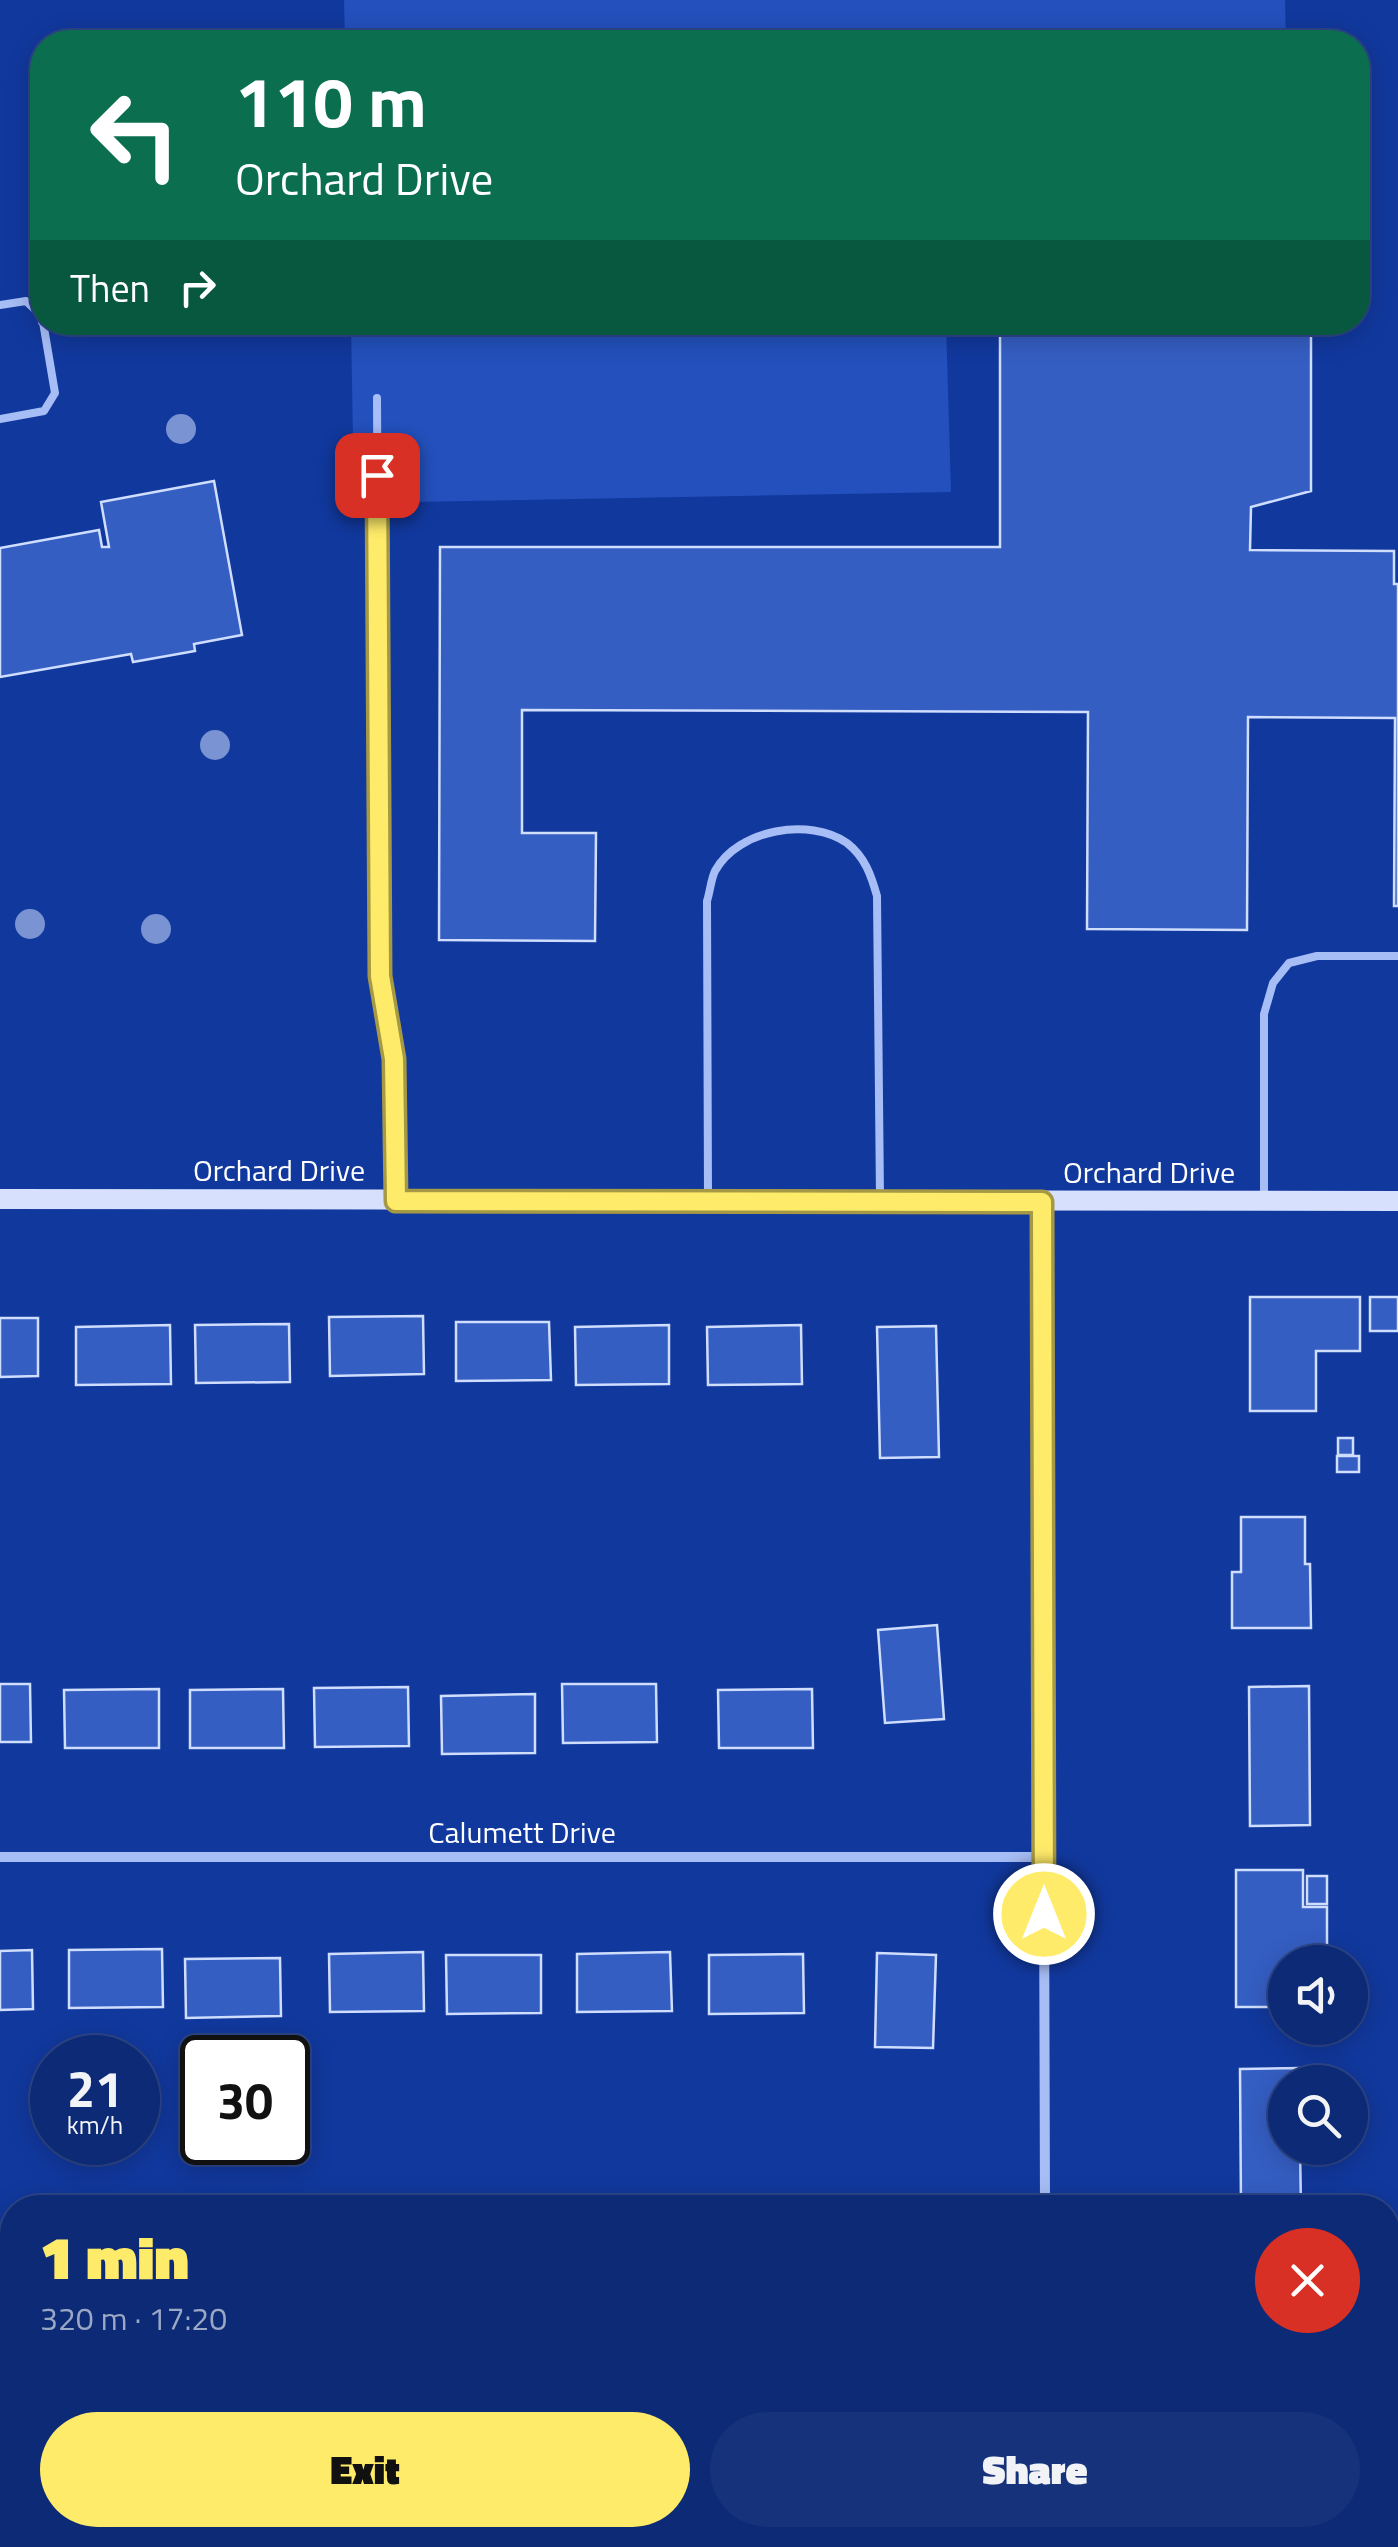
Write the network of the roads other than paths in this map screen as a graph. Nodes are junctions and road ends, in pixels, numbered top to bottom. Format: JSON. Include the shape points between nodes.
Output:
{"nodes":[{"id":1,"x":30,"y":305,"type":"edge"},
{"id":2,"x":0,"y":306,"type":"edge"},
{"id":3,"x":45,"y":335,"type":"edge"},
{"id":4,"x":377,"y":398,"type":"dead end"},
{"id":5,"x":0,"y":419,"type":"edge"},
{"id":6,"x":1398,"y":956,"type":"edge"},
{"id":7,"x":0,"y":1200,"type":"edge"},
{"id":8,"x":396,"y":1201,"type":"junction"},
{"id":9,"x":1398,"y":1201,"type":"edge"},
{"id":10,"x":708,"y":1202,"type":"junction"},
{"id":11,"x":880,"y":1202,"type":"junction"},
{"id":12,"x":1042,"y":1202,"type":"junction"},
{"id":13,"x":1264,"y":1202,"type":"junction"},
{"id":14,"x":0,"y":1857,"type":"edge"},
{"id":15,"x":1044,"y":1857,"type":"junction"},
{"id":16,"x":1044,"y":2195,"type":"edge"}],
"edges":[{"from":1,"to":2,"type":"lane"},
{"from":3,"to":5,"type":"lane","via":[[56,393],[44,411]]},
{"from":4,"to":8,"type":"lane","via":[[380,976],[394,1059]]},
{"from":6,"to":13,"type":"lane","via":[[1317,956],[1289,963],[1273,983],[1264,1014]]},
{"from":7,"to":8,"type":"street","name":"Orchard Drive"},
{"from":8,"to":10,"type":"street","name":"Orchard Drive"},
{"from":9,"to":13,"type":"street","name":"Orchard Drive"},
{"from":10,"to":11,"type":"street","name":"Orchard Drive"},
{"from":10,"to":11,"type":"lane","via":[[707,901],[715,870],[738,848],[794,829],[822,831],[848,844],[869,868],[877,896]]},
{"from":11,"to":12,"type":"street","name":"Orchard Drive"},
{"from":12,"to":13,"type":"street","name":"Orchard Drive"},
{"from":12,"to":15,"type":"street"},
{"from":14,"to":15,"type":"street","name":"Calumett Drive"},
{"from":15,"to":16,"type":"street"}]}
